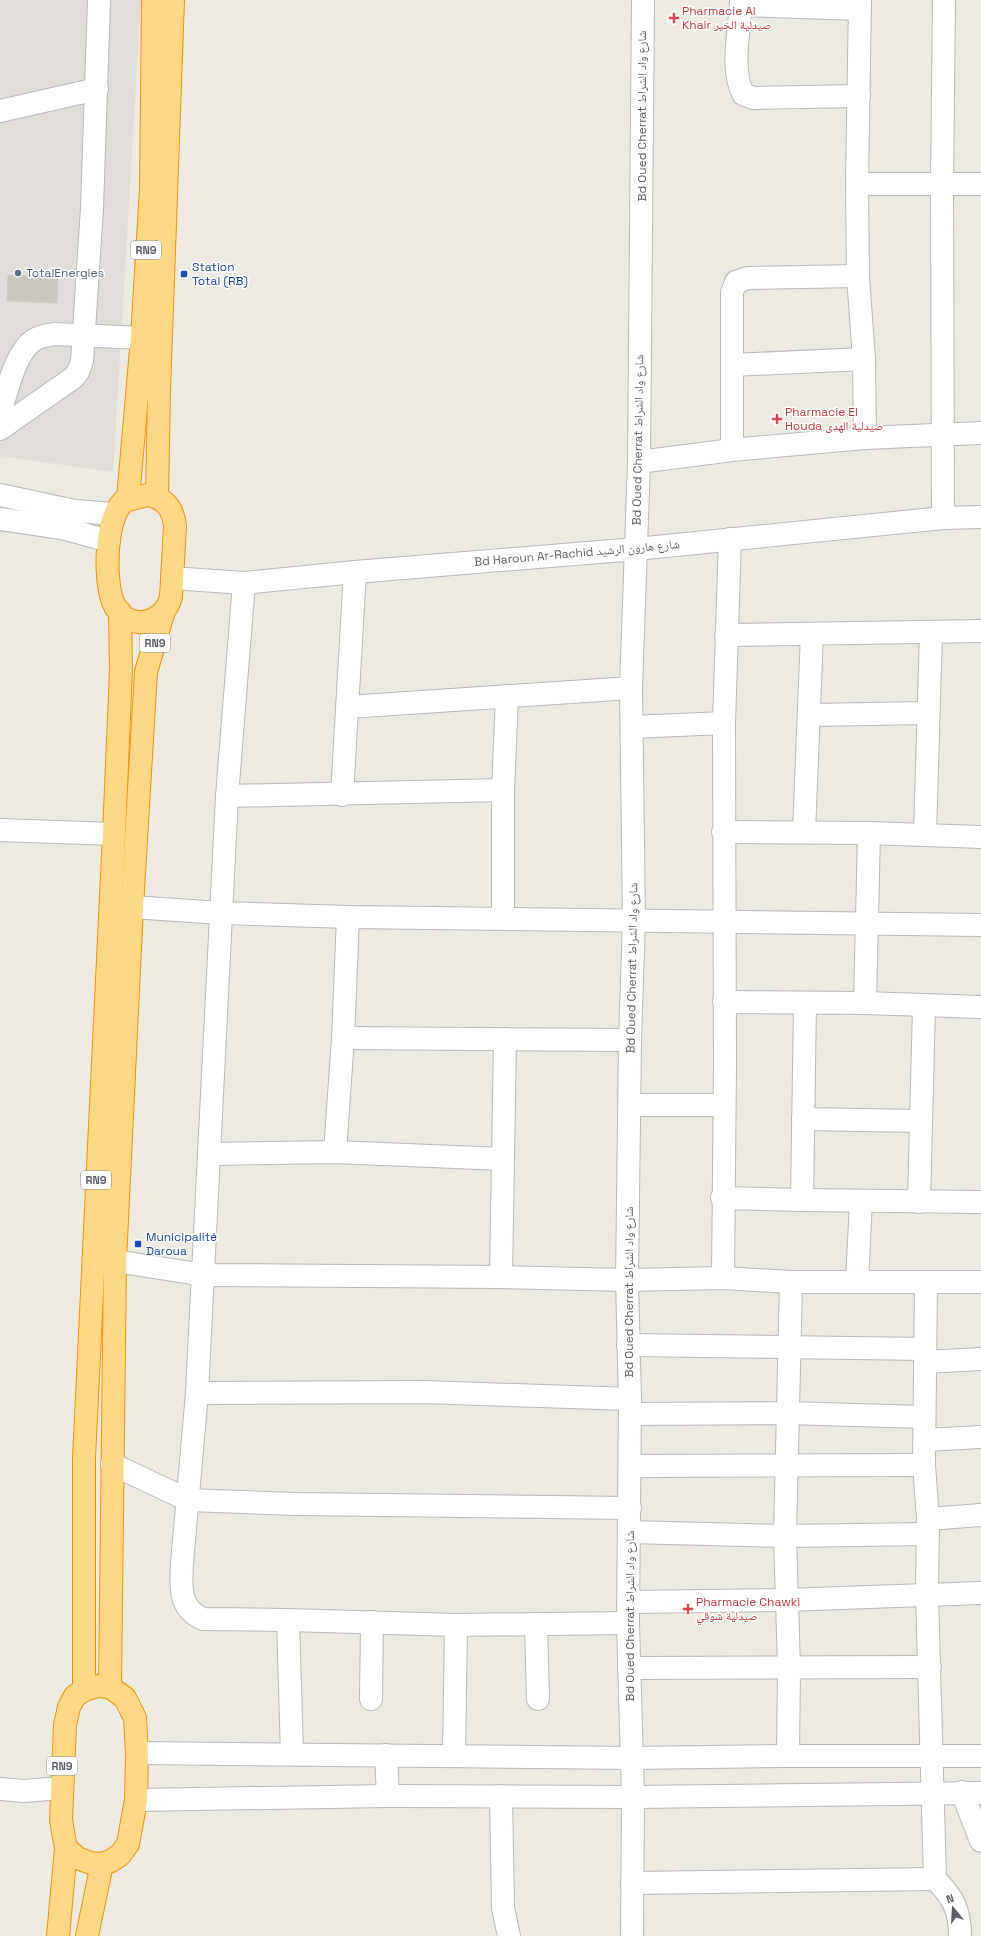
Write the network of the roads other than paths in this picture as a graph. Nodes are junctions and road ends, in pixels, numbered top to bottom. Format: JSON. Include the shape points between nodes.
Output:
{"nodes":[{"id":1,"x":99,"y":0,"type":"edge"},
{"id":2,"x":153,"y":0,"type":"edge"},
{"id":3,"x":173,"y":0,"type":"edge"},
{"id":4,"x":642,"y":0,"type":"edge"},
{"id":5,"x":944,"y":0,"type":"edge"},
{"id":6,"x":741,"y":2,"type":"edge"},
{"id":7,"x":859,"y":4,"type":"edge"},
{"id":8,"x":97,"y":89,"type":"junction"},
{"id":9,"x":859,"y":96,"type":"junction"},
{"id":10,"x":0,"y":110,"type":"edge"},
{"id":11,"x":857,"y":184,"type":"junction"},
{"id":12,"x":942,"y":184,"type":"junction"},
{"id":13,"x":981,"y":184,"type":"edge"},
{"id":14,"x":858,"y":276,"type":"junction"},
{"id":15,"x":84,"y":334,"type":"junction"},
{"id":16,"x":142,"y":338,"type":"junction"},
{"id":17,"x":864,"y":359,"type":"junction"},
{"id":18,"x":732,"y":365,"type":"junction"},
{"id":19,"x":0,"y":413,"type":"edge"},
{"id":20,"x":0,"y":429,"type":"edge"},
{"id":21,"x":981,"y":433,"type":"edge"},
{"id":22,"x":943,"y":435,"type":"junction"},
{"id":23,"x":865,"y":438,"type":"junction"},
{"id":24,"x":732,"y":450,"type":"junction"},
{"id":25,"x":639,"y":462,"type":"junction"},
{"id":26,"x":0,"y":496,"type":"edge"},
{"id":27,"x":157,"y":497,"type":"junction"},
{"id":28,"x":121,"y":506,"type":"junction"},
{"id":29,"x":981,"y":517,"type":"edge"},
{"id":30,"x":943,"y":518,"type":"junction"},
{"id":31,"x":0,"y":519,"type":"edge"},
{"id":32,"x":730,"y":539,"type":"junction"},
{"id":33,"x":109,"y":541,"type":"junction"},
{"id":34,"x":636,"y":550,"type":"junction"},
{"id":35,"x":355,"y":572,"type":"junction"},
{"id":36,"x":172,"y":578,"type":"junction"},
{"id":37,"x":244,"y":583,"type":"junction"},
{"id":38,"x":120,"y":612,"type":"junction"},
{"id":39,"x":163,"y":614,"type":"junction"},
{"id":40,"x":981,"y":631,"type":"edge"},
{"id":41,"x":930,"y":632,"type":"junction"},
{"id":42,"x":812,"y":634,"type":"junction"},
{"id":43,"x":726,"y":635,"type":"junction"},
{"id":44,"x":631,"y":688,"type":"junction"},
{"id":45,"x":507,"y":696,"type":"junction"},
{"id":46,"x":348,"y":707,"type":"junction"},
{"id":47,"x":928,"y":713,"type":"junction"},
{"id":48,"x":809,"y":715,"type":"junction"},
{"id":49,"x":724,"y":723,"type":"junction"},
{"id":50,"x":632,"y":727,"type":"junction"},
{"id":51,"x":503,"y":790,"type":"junction"},
{"id":52,"x":342,"y":794,"type":"junction"},
{"id":53,"x":227,"y":796,"type":"junction"},
{"id":54,"x":0,"y":830,"type":"edge"},
{"id":55,"x":723,"y":832,"type":"junction"},
{"id":56,"x":804,"y":832,"type":"junction"},
{"id":57,"x":869,"y":832,"type":"junction"},
{"id":58,"x":114,"y":834,"type":"junction"},
{"id":59,"x":925,"y":835,"type":"junction"},
{"id":60,"x":981,"y":837,"type":"edge"},
{"id":61,"x":132,"y":907,"type":"junction"},
{"id":62,"x":221,"y":913,"type":"junction"},
{"id":63,"x":348,"y":917,"type":"junction"},
{"id":64,"x":503,"y":918,"type":"junction"},
{"id":65,"x":634,"y":920,"type":"junction"},
{"id":66,"x":725,"y":922,"type":"junction"},
{"id":67,"x":865,"y":922,"type":"junction"},
{"id":68,"x":981,"y":925,"type":"edge"},
{"id":69,"x":724,"y":1002,"type":"junction"},
{"id":70,"x":864,"y":1003,"type":"junction"},
{"id":71,"x":805,"y":1004,"type":"junction"},
{"id":72,"x":924,"y":1006,"type":"junction"},
{"id":73,"x":981,"y":1008,"type":"edge"},
{"id":74,"x":343,"y":1038,"type":"junction"},
{"id":75,"x":505,"y":1039,"type":"junction"},
{"id":76,"x":630,"y":1040,"type":"junction"},
{"id":77,"x":724,"y":1104,"type":"junction"},
{"id":78,"x":630,"y":1105,"type":"junction"},
{"id":79,"x":803,"y":1119,"type":"junction"},
{"id":80,"x":920,"y":1121,"type":"junction"},
{"id":81,"x":335,"y":1152,"type":"junction"},
{"id":82,"x":209,"y":1154,"type":"junction"},
{"id":83,"x":502,"y":1159,"type":"junction"},
{"id":84,"x":722,"y":1198,"type":"junction"},
{"id":85,"x":802,"y":1200,"type":"junction"},
{"id":86,"x":860,"y":1201,"type":"junction"},
{"id":87,"x":919,"y":1202,"type":"junction"},
{"id":88,"x":981,"y":1202,"type":"edge"},
{"id":89,"x":115,"y":1261,"type":"junction"},
{"id":90,"x":204,"y":1275,"type":"junction"},
{"id":91,"x":501,"y":1277,"type":"junction"},
{"id":92,"x":723,"y":1278,"type":"junction"},
{"id":93,"x":627,"y":1280,"type":"junction"},
{"id":94,"x":791,"y":1282,"type":"junction"},
{"id":95,"x":857,"y":1282,"type":"junction"},
{"id":96,"x":926,"y":1282,"type":"junction"},
{"id":97,"x":981,"y":1282,"type":"edge"},
{"id":98,"x":628,"y":1345,"type":"junction"},
{"id":99,"x":790,"y":1348,"type":"junction"},
{"id":100,"x":925,"y":1356,"type":"junction"},
{"id":101,"x":981,"y":1359,"type":"edge"},
{"id":102,"x":197,"y":1393,"type":"junction"},
{"id":103,"x":630,"y":1407,"type":"junction"},
{"id":104,"x":787,"y":1413,"type":"junction"},
{"id":105,"x":924,"y":1418,"type":"junction"},
{"id":106,"x":981,"y":1437,"type":"edge"},
{"id":107,"x":926,"y":1440,"type":"junction"},
{"id":108,"x":112,"y":1464,"type":"junction"},
{"id":109,"x":924,"y":1465,"type":"junction"},
{"id":110,"x":630,"y":1466,"type":"junction"},
{"id":111,"x":786,"y":1466,"type":"junction"},
{"id":112,"x":188,"y":1500,"type":"junction"},
{"id":113,"x":630,"y":1508,"type":"junction"},
{"id":114,"x":981,"y":1516,"type":"edge"},
{"id":115,"x":928,"y":1526,"type":"junction"},
{"id":116,"x":629,"y":1532,"type":"junction"},
{"id":117,"x":785,"y":1536,"type":"junction"},
{"id":118,"x":981,"y":1592,"type":"edge"},
{"id":119,"x":927,"y":1594,"type":"junction"},
{"id":120,"x":786,"y":1600,"type":"junction"},
{"id":121,"x":629,"y":1602,"type":"junction"},
{"id":122,"x":288,"y":1620,"type":"junction"},
{"id":123,"x":372,"y":1622,"type":"junction"},
{"id":124,"x":628,"y":1623,"type":"junction"},
{"id":125,"x":536,"y":1624,"type":"junction"},
{"id":126,"x":456,"y":1625,"type":"junction"},
{"id":127,"x":930,"y":1666,"type":"junction"},
{"id":128,"x":630,"y":1668,"type":"junction"},
{"id":129,"x":789,"y":1668,"type":"junction"},
{"id":130,"x":110,"y":1687,"type":"junction"},
{"id":131,"x":84,"y":1690,"type":"junction"},
{"id":132,"x":538,"y":1699,"type":"dead end"},
{"id":133,"x":371,"y":1700,"type":"dead end"},
{"id":134,"x":137,"y":1753,"type":"junction"},
{"id":135,"x":292,"y":1754,"type":"junction"},
{"id":136,"x":386,"y":1755,"type":"junction"},
{"id":137,"x":454,"y":1755,"type":"junction"},
{"id":138,"x":788,"y":1756,"type":"junction"},
{"id":139,"x":932,"y":1756,"type":"junction"},
{"id":140,"x":981,"y":1756,"type":"edge"},
{"id":141,"x":632,"y":1758,"type":"junction"},
{"id":142,"x":61,"y":1788,"type":"junction"},
{"id":143,"x":0,"y":1789,"type":"edge"},
{"id":144,"x":971,"y":1793,"type":"edge"},
{"id":145,"x":932,"y":1794,"type":"junction"},
{"id":146,"x":388,"y":1796,"type":"junction"},
{"id":147,"x":501,"y":1796,"type":"junction"},
{"id":148,"x":633,"y":1796,"type":"junction"},
{"id":149,"x":136,"y":1800,"type":"junction"},
{"id":150,"x":981,"y":1841,"type":"edge"},
{"id":151,"x":66,"y":1848,"type":"junction"},
{"id":152,"x":102,"y":1864,"type":"junction"},
{"id":153,"x":935,"y":1879,"type":"junction"},
{"id":154,"x":632,"y":1883,"type":"junction"},
{"id":155,"x":58,"y":1936,"type":"edge"},
{"id":156,"x":87,"y":1936,"type":"edge"},
{"id":157,"x":509,"y":1936,"type":"edge"},
{"id":158,"x":632,"y":1936,"type":"edge"},
{"id":159,"x":960,"y":1936,"type":"edge"}],
"edges":[{"from":1,"to":8,"type":"street"},
{"from":2,"to":16,"type":"highway","number":"RN9","via":[[151,189]]},
{"from":3,"to":27,"type":"highway","number":"RN9"},
{"from":4,"to":25,"type":"street","name":"Bd Oued Cherrat شارع واد الشراط"},
{"from":5,"to":12,"type":"street"},
{"from":6,"to":7,"type":"street"},
{"from":6,"to":9,"type":"street","via":[[737,68],[738,84],[743,94],[752,98]]},
{"from":7,"to":9,"type":"street"},
{"from":8,"to":10,"type":"street"},
{"from":8,"to":15,"type":"street"},
{"from":9,"to":11,"type":"street"},
{"from":11,"to":12,"type":"street"},
{"from":11,"to":14,"type":"street"},
{"from":12,"to":13,"type":"street"},
{"from":12,"to":22,"type":"street"},
{"from":14,"to":17,"type":"street"},
{"from":14,"to":18,"type":"street","via":[[748,278],[736,282],[732,292]]},
{"from":15,"to":16,"type":"street"},
{"from":15,"to":19,"type":"street","via":[[44,335],[26,346]]},
{"from":15,"to":20,"type":"street","via":[[82,361],[73,378]]},
{"from":16,"to":28,"type":"highway","number":"RN9"},
{"from":17,"to":18,"type":"street"},
{"from":17,"to":23,"type":"street"},
{"from":18,"to":24,"type":"street"},
{"from":21,"to":22,"type":"street"},
{"from":22,"to":23,"type":"street"},
{"from":22,"to":30,"type":"street"},
{"from":23,"to":24,"type":"street"},
{"from":24,"to":25,"type":"street"},
{"from":25,"to":34,"type":"street","name":"Bd Oued Cherrat شارع واد الشراط"},
{"from":26,"to":28,"type":"street","via":[[75,511]]},
{"from":27,"to":28,"type":"highway","via":[[147,495]]},
{"from":27,"to":36,"type":"highway","number":"RN9","via":[[165,502],[174,516]]},
{"from":28,"to":33,"type":"highway","number":"RN9"},
{"from":29,"to":30,"type":"street","name":"Bd Haroun Ar-Rachid شارع هارون الرشيد"},
{"from":30,"to":32,"type":"street","name":"Bd Haroun Ar-Rachid شارع هارون الرشيد"},
{"from":31,"to":33,"type":"street","via":[[62,528]]},
{"from":32,"to":34,"type":"street","name":"Bd Haroun Ar-Rachid شارع هارون الرشيد"},
{"from":32,"to":43,"type":"street"},
{"from":33,"to":38,"type":"highway","number":"RN9","via":[[110,593],[113,603]]},
{"from":34,"to":35,"type":"street","name":"Bd Haroun Ar-Rachid شارع هارون الرشيد"},
{"from":34,"to":44,"type":"street","name":"Bd Oued Cherrat شارع واد الشراط"},
{"from":35,"to":37,"type":"street","name":"Bd Haroun Ar-Rachid شارع هارون الرشيد"},
{"from":35,"to":46,"type":"street"},
{"from":36,"to":37,"type":"street","name":"Bd Haroun Ar-Rachid شارع هارون الرشيد"},
{"from":36,"to":39,"type":"highway","number":"RN9","via":[[172,596]]},
{"from":37,"to":53,"type":"street"},
{"from":38,"to":39,"type":"highway","number":"RN9","via":[[141,622],[155,620]]},
{"from":38,"to":58,"type":"highway","number":"RN9","via":[[121,670]]},
{"from":39,"to":61,"type":"highway","number":"RN9","via":[[146,672]]},
{"from":40,"to":41,"type":"street"},
{"from":41,"to":42,"type":"street"},
{"from":41,"to":47,"type":"street"},
{"from":42,"to":43,"type":"street"},
{"from":42,"to":48,"type":"street"},
{"from":43,"to":49,"type":"street"},
{"from":44,"to":45,"type":"street"},
{"from":44,"to":50,"type":"street","name":"Bd Oued Cherrat شارع واد الشراط"},
{"from":45,"to":46,"type":"street"},
{"from":45,"to":51,"type":"street"},
{"from":46,"to":52,"type":"street"},
{"from":47,"to":48,"type":"street"},
{"from":47,"to":59,"type":"street"},
{"from":48,"to":56,"type":"street"},
{"from":49,"to":50,"type":"street"},
{"from":49,"to":55,"type":"street"},
{"from":50,"to":65,"type":"street","name":"Bd Oued Cherrat شارع واد الشراط"},
{"from":51,"to":52,"type":"street"},
{"from":51,"to":64,"type":"street"},
{"from":52,"to":53,"type":"street"},
{"from":53,"to":62,"type":"street"},
{"from":54,"to":58,"type":"street"},
{"from":55,"to":56,"type":"street"},
{"from":55,"to":66,"type":"street"},
{"from":56,"to":57,"type":"street"},
{"from":57,"to":59,"type":"street"},
{"from":57,"to":67,"type":"street"},
{"from":58,"to":131,"type":"highway","number":"RN9","via":[[84,1459]]},
{"from":59,"to":60,"type":"street"},
{"from":61,"to":62,"type":"street"},
{"from":61,"to":89,"type":"highway","number":"RN9"},
{"from":62,"to":63,"type":"street"},
{"from":62,"to":82,"type":"street"},
{"from":63,"to":64,"type":"street"},
{"from":63,"to":74,"type":"street"},
{"from":64,"to":65,"type":"street"},
{"from":65,"to":66,"type":"street"},
{"from":65,"to":76,"type":"street","name":"Bd Oued Cherrat شارع واد الشراط"},
{"from":66,"to":67,"type":"street"},
{"from":66,"to":69,"type":"street"},
{"from":67,"to":68,"type":"street"},
{"from":67,"to":70,"type":"street"},
{"from":69,"to":71,"type":"street"},
{"from":69,"to":77,"type":"street"},
{"from":70,"to":71,"type":"street"},
{"from":70,"to":72,"type":"street"},
{"from":71,"to":79,"type":"street"},
{"from":72,"to":73,"type":"street"},
{"from":72,"to":80,"type":"street"},
{"from":74,"to":75,"type":"street"},
{"from":74,"to":81,"type":"street"},
{"from":75,"to":76,"type":"street"},
{"from":75,"to":83,"type":"street"},
{"from":76,"to":78,"type":"street","name":"Bd Oued Cherrat شارع واد الشراط"},
{"from":77,"to":78,"type":"street"},
{"from":77,"to":84,"type":"street"},
{"from":78,"to":93,"type":"street","name":"Bd Oued Cherrat شارع واد الشراط"},
{"from":79,"to":80,"type":"street"},
{"from":79,"to":85,"type":"street"},
{"from":80,"to":87,"type":"street"},
{"from":81,"to":82,"type":"street"},
{"from":81,"to":83,"type":"street"},
{"from":82,"to":90,"type":"street"},
{"from":83,"to":91,"type":"street"},
{"from":84,"to":85,"type":"street"},
{"from":84,"to":92,"type":"street"},
{"from":85,"to":86,"type":"street"},
{"from":86,"to":87,"type":"street"},
{"from":86,"to":95,"type":"street"},
{"from":87,"to":88,"type":"street"},
{"from":89,"to":90,"type":"street"},
{"from":89,"to":108,"type":"highway","number":"RN9"},
{"from":90,"to":91,"type":"street"},
{"from":90,"to":102,"type":"street"},
{"from":91,"to":93,"type":"street"},
{"from":92,"to":93,"type":"street"},
{"from":92,"to":94,"type":"street"},
{"from":93,"to":98,"type":"street","name":"Bd Oued Cherrat شارع واد الشراط"},
{"from":94,"to":95,"type":"street"},
{"from":94,"to":99,"type":"street"},
{"from":95,"to":96,"type":"street"},
{"from":96,"to":97,"type":"street"},
{"from":96,"to":100,"type":"street"},
{"from":98,"to":99,"type":"street"},
{"from":98,"to":103,"type":"street","name":"Bd Oued Cherrat شارع واد الشراط"},
{"from":99,"to":100,"type":"street"},
{"from":99,"to":104,"type":"street"},
{"from":100,"to":101,"type":"street"},
{"from":100,"to":105,"type":"street"},
{"from":102,"to":103,"type":"street","via":[[423,1392]]},
{"from":102,"to":112,"type":"street"},
{"from":103,"to":104,"type":"street"},
{"from":103,"to":110,"type":"street","name":"Bd Oued Cherrat شارع واد الشراط"},
{"from":104,"to":105,"type":"street"},
{"from":104,"to":111,"type":"street"},
{"from":105,"to":107,"type":"street"},
{"from":106,"to":107,"type":"street"},
{"from":107,"to":109,"type":"street"},
{"from":108,"to":112,"type":"street"},
{"from":108,"to":130,"type":"highway","number":"RN9"},
{"from":109,"to":111,"type":"street"},
{"from":109,"to":115,"type":"street"},
{"from":110,"to":111,"type":"street"},
{"from":110,"to":113,"type":"street","name":"Bd Oued Cherrat شارع واد الشراط"},
{"from":111,"to":117,"type":"street"},
{"from":112,"to":113,"type":"street","via":[[297,1504]]},
{"from":112,"to":122,"type":"street","via":[[181,1589],[186,1606],[194,1615],[203,1619]]},
{"from":113,"to":116,"type":"street","name":"Bd Oued Cherrat شارع واد الشراط"},
{"from":114,"to":115,"type":"street"},
{"from":115,"to":117,"type":"street"},
{"from":115,"to":119,"type":"street"},
{"from":116,"to":117,"type":"street"},
{"from":116,"to":121,"type":"street","name":"Bd Oued Cherrat شارع واد الشراط"},
{"from":117,"to":120,"type":"street"},
{"from":118,"to":119,"type":"street"},
{"from":119,"to":120,"type":"street"},
{"from":119,"to":127,"type":"street"},
{"from":120,"to":121,"type":"street"},
{"from":120,"to":129,"type":"street"},
{"from":121,"to":124,"type":"street","name":"Bd Oued Cherrat شارع واد الشراط"},
{"from":122,"to":123,"type":"street"},
{"from":122,"to":135,"type":"street"},
{"from":123,"to":126,"type":"street"},
{"from":123,"to":133,"type":"street"},
{"from":124,"to":125,"type":"street"},
{"from":124,"to":128,"type":"street","name":"Bd Oued Cherrat شارع واد الشراط"},
{"from":125,"to":126,"type":"street"},
{"from":125,"to":132,"type":"street"},
{"from":126,"to":137,"type":"street"},
{"from":127,"to":129,"type":"street"},
{"from":127,"to":139,"type":"street"},
{"from":128,"to":129,"type":"street"},
{"from":128,"to":141,"type":"street","name":"Bd Oued Cherrat شارع واد الشراط"},
{"from":129,"to":138,"type":"street"},
{"from":130,"to":131,"type":"highway","via":[[98,1686]]},
{"from":130,"to":134,"type":"highway","via":[[125,1698],[131,1708],[135,1718]]},
{"from":131,"to":142,"type":"highway","number":"RN9","via":[[75,1696],[69,1707],[65,1725]]},
{"from":134,"to":135,"type":"street"},
{"from":134,"to":149,"type":"highway"},
{"from":135,"to":136,"type":"street"},
{"from":136,"to":137,"type":"street"},
{"from":136,"to":146,"type":"street"},
{"from":137,"to":141,"type":"street"},
{"from":138,"to":139,"type":"street"},
{"from":138,"to":141,"type":"street"},
{"from":139,"to":140,"type":"street"},
{"from":139,"to":145,"type":"street"},
{"from":141,"to":148,"type":"street","name":"Bd Oued Cherrat شارع واد الشراط"},
{"from":142,"to":143,"type":"street","via":[[24,1791]]},
{"from":142,"to":151,"type":"highway","number":"RN9","via":[[61,1820]]},
{"from":144,"to":145,"type":"street"},
{"from":144,"to":150,"type":"street"},
{"from":145,"to":148,"type":"street"},
{"from":145,"to":153,"type":"street"},
{"from":146,"to":147,"type":"street"},
{"from":146,"to":149,"type":"street"},
{"from":147,"to":148,"type":"street"},
{"from":147,"to":157,"type":"street","via":[[503,1908]]},
{"from":148,"to":154,"type":"street","name":"Bd Oued Cherrat شارع واد الشراط"},
{"from":149,"to":152,"type":"highway","via":[[128,1844],[120,1855]]},
{"from":151,"to":152,"type":"highway","via":[[77,1858]]},
{"from":151,"to":155,"type":"highway","number":"RN9"},
{"from":152,"to":156,"type":"highway"},
{"from":153,"to":154,"type":"street"},
{"from":153,"to":159,"type":"street","via":[[948,1892],[957,1907]]},
{"from":154,"to":158,"type":"street","name":"Bd Oued Cherrat شارع واد الشراط"}]}
